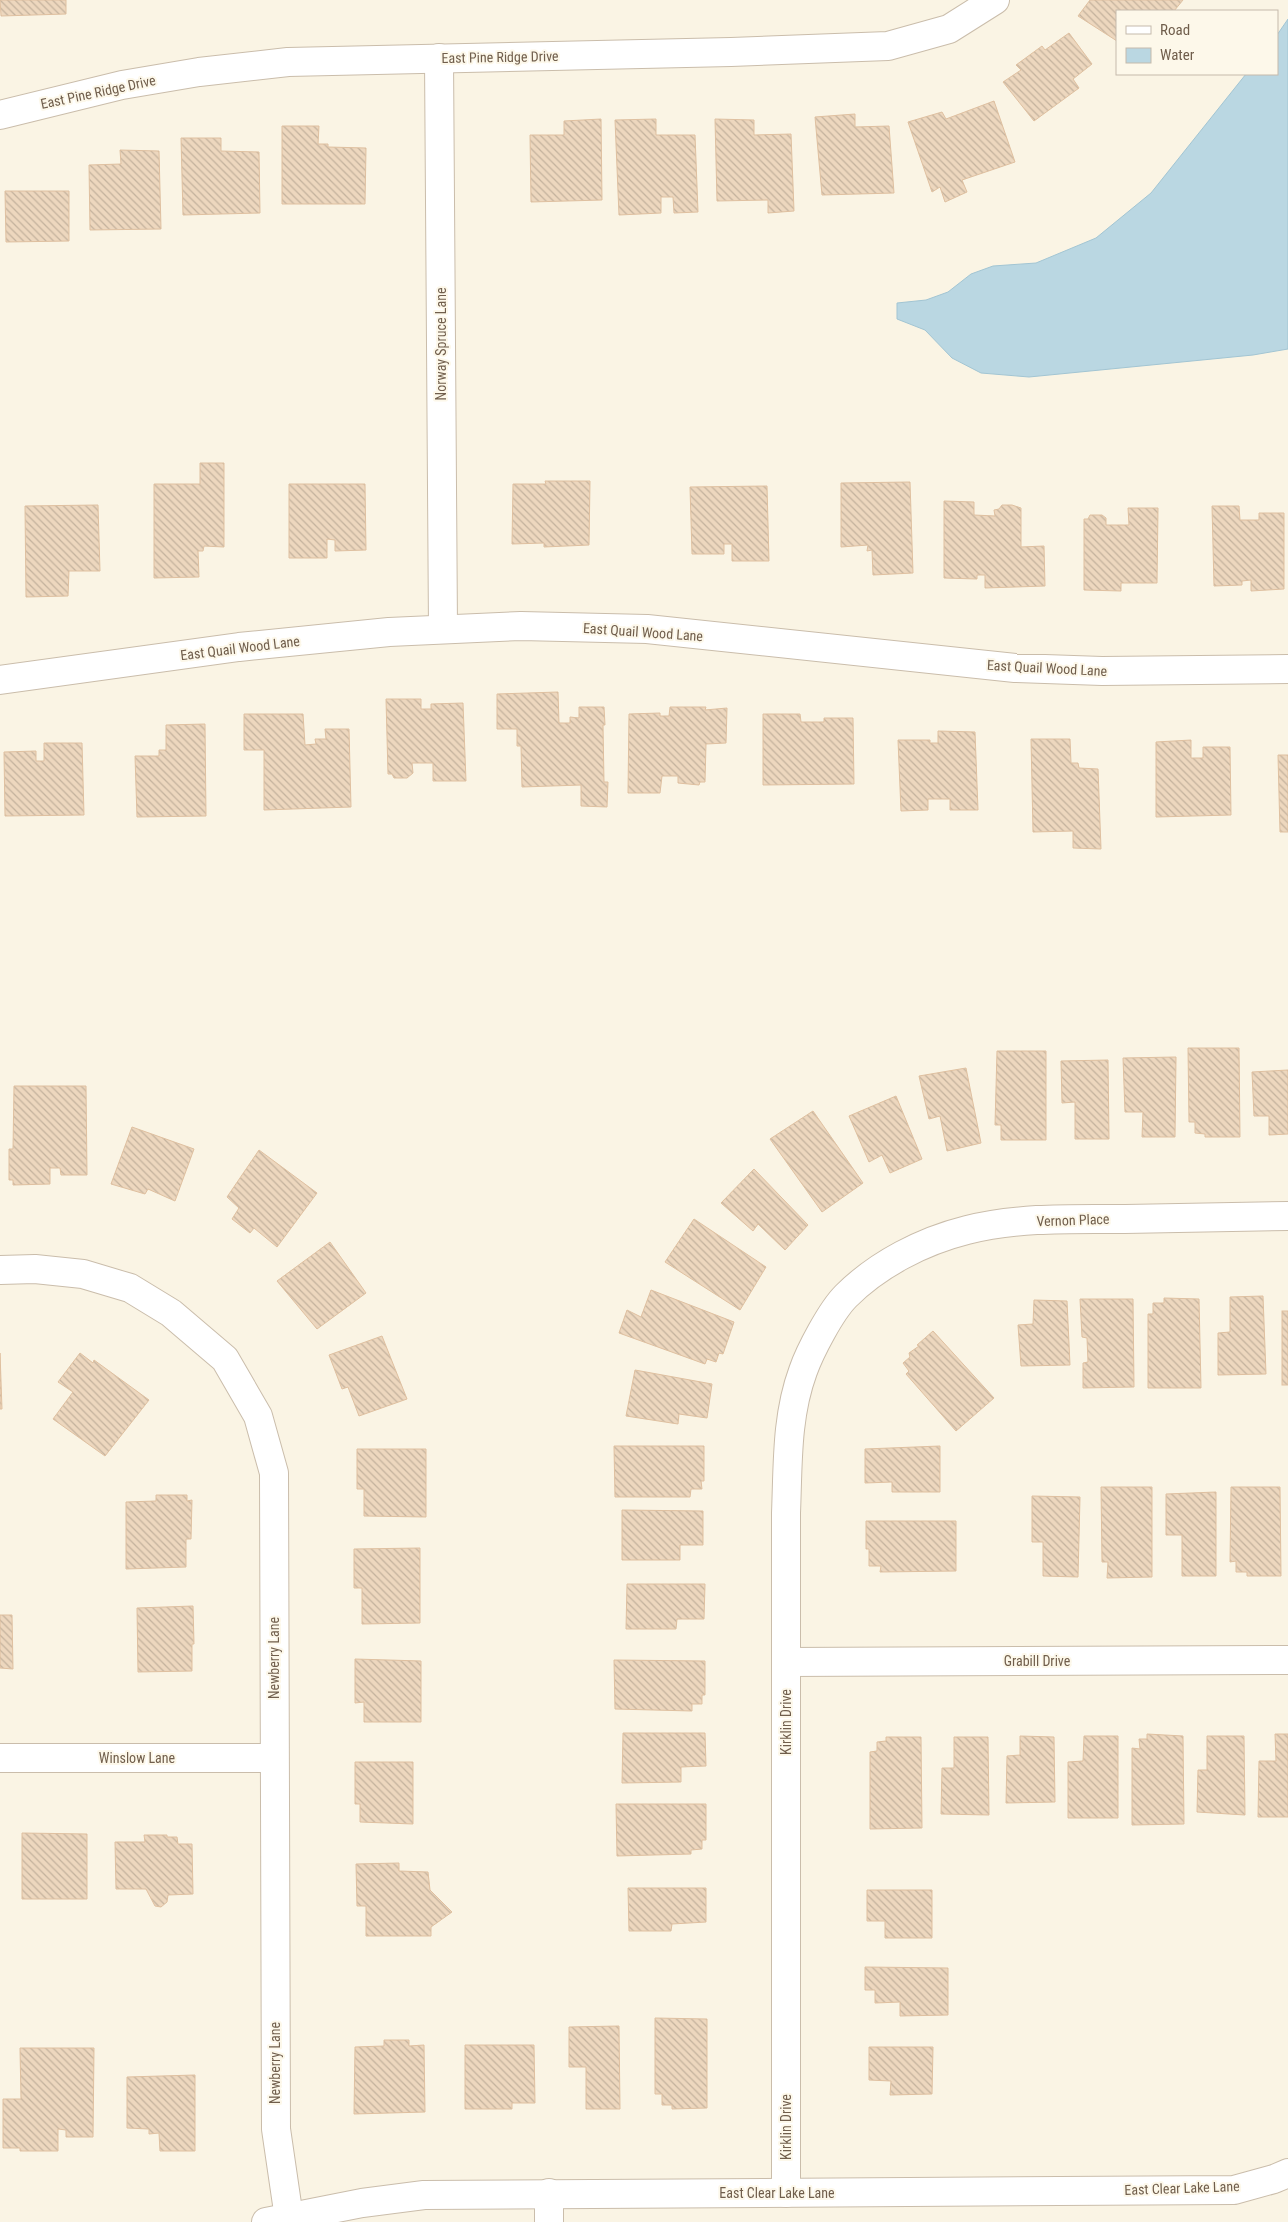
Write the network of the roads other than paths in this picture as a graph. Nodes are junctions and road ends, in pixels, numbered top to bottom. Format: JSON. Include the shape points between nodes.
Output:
{"nodes":[{"id":1,"x":995,"y":0,"type":"edge"},
{"id":2,"x":439,"y":58,"type":"junction"},
{"id":3,"x":0,"y":115,"type":"edge"},
{"id":4,"x":442,"y":629,"type":"junction"},
{"id":5,"x":1288,"y":669,"type":"edge"},
{"id":6,"x":0,"y":680,"type":"edge"},
{"id":7,"x":1288,"y":1216,"type":"edge"},
{"id":8,"x":0,"y":1270,"type":"edge"},
{"id":9,"x":870,"y":1276,"type":"joint"},
{"id":10,"x":1288,"y":1660,"type":"edge"},
{"id":11,"x":786,"y":1662,"type":"junction"},
{"id":12,"x":0,"y":1758,"type":"edge"},
{"id":13,"x":274,"y":1758,"type":"junction"},
{"id":14,"x":1288,"y":2172,"type":"edge"},
{"id":15,"x":550,"y":2193,"type":"junction"},
{"id":16,"x":786,"y":2193,"type":"junction"},
{"id":17,"x":278,"y":2220,"type":"edge"},
{"id":18,"x":550,"y":2222,"type":"edge"}],
"edges":[{"from":1,"to":2,"type":"street","name":"East Pine Ridge Drive","via":[[948,29],[888,46]]},
{"from":2,"to":3,"type":"street","name":"East Pine Ridge Drive","via":[[288,62],[199,72],[122,84]]},
{"from":2,"to":4,"type":"street","name":"Norway Spruce Lane"},
{"from":4,"to":5,"type":"street","name":"East Quail Wood Lane","via":[[521,626],[647,629],[1015,668],[1102,671]]},
{"from":4,"to":6,"type":"street","name":"East Quail Wood Lane","via":[[238,647]]},
{"from":7,"to":9,"type":"street","name":"Vernon Place","via":[[1012,1223],[968,1230],[922,1245]]},
{"from":8,"to":13,"type":"street","name":"Newberry Lane","via":[[83,1274],[130,1288],[170,1312],[225,1359],[258,1416],[274,1473]]},
{"from":9,"to":11,"type":"street","name":"Kirklin Drive","via":[[845,1297],[822,1331],[803,1371],[790,1418]]},
{"from":10,"to":11,"type":"street","name":"Grabill Drive"},
{"from":11,"to":16,"type":"street","name":"Kirklin Drive"},
{"from":12,"to":13,"type":"street","name":"Winslow Lane"},
{"from":13,"to":17,"type":"street","name":"Newberry Lane"},
{"from":14,"to":16,"type":"street","name":"East Clear Lake Lane","via":[[1234,2190]]},
{"from":15,"to":16,"type":"street","name":"East Clear Lake Lane"},
{"from":15,"to":17,"type":"street","name":"East Clear Lake Lane","via":[[424,2195],[362,2203]]},
{"from":15,"to":18,"type":"street"}]}
